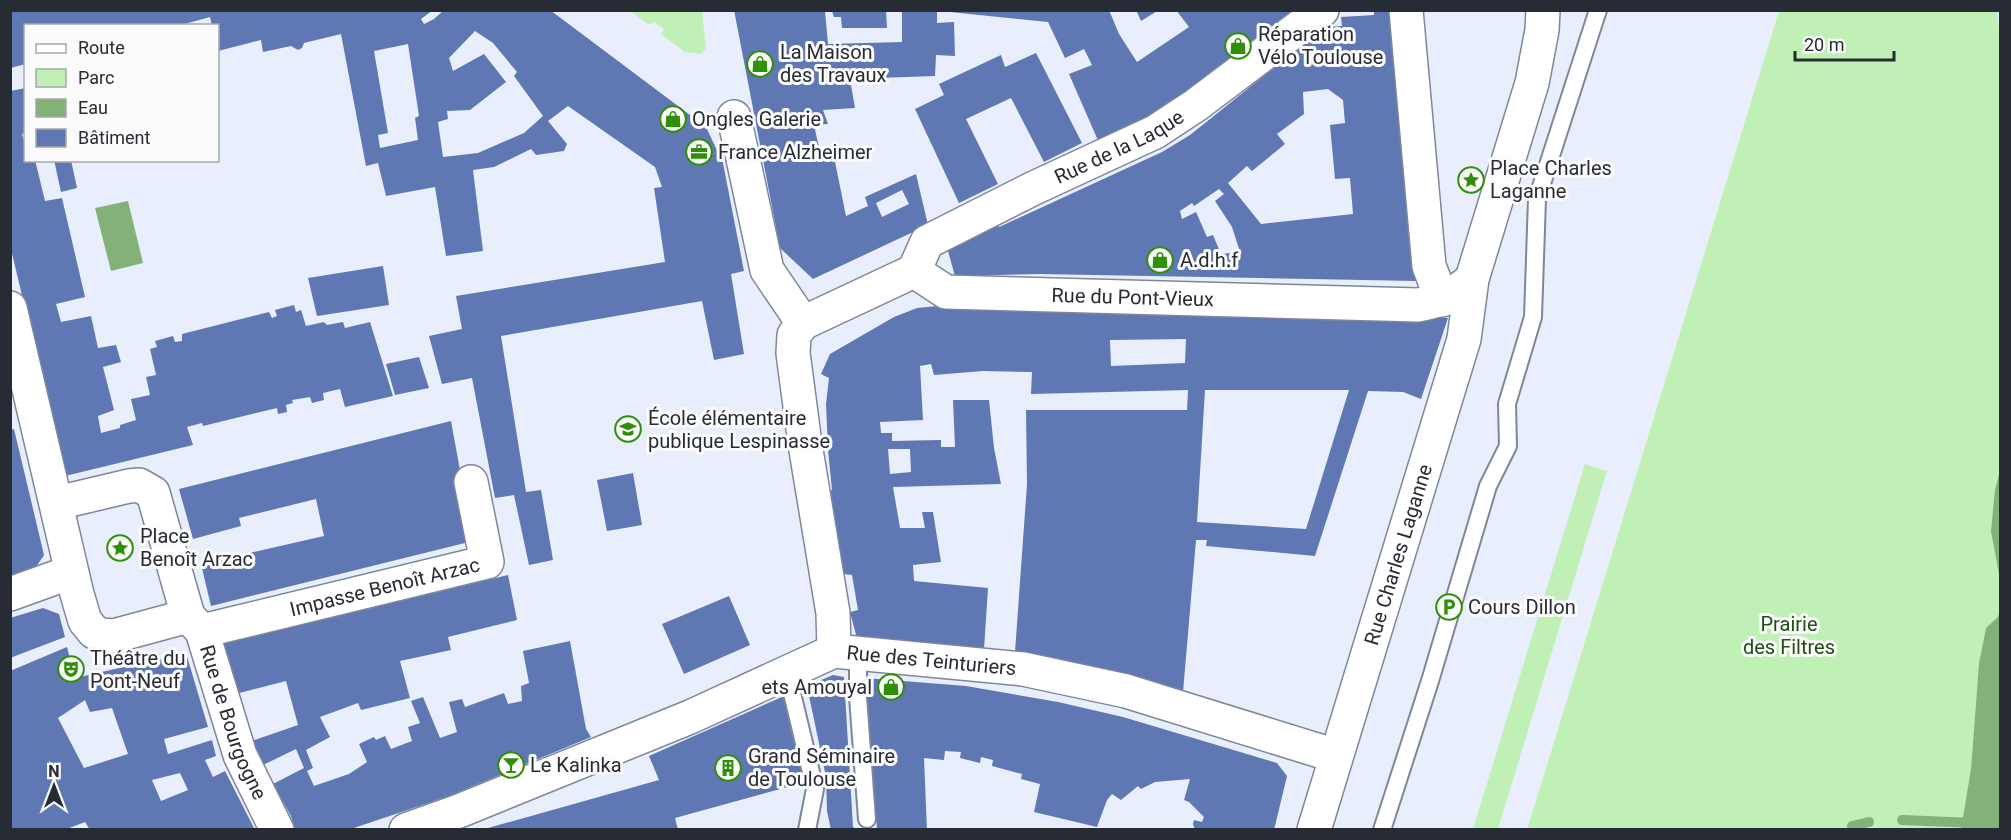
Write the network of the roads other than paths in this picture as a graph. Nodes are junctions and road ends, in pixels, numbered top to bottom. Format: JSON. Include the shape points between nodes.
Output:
{"nodes":[{"id":1,"x":1322,"y":10,"type":"edge"},
{"id":2,"x":1406,"y":10,"type":"edge"},
{"id":3,"x":1543,"y":10,"type":"edge"},
{"id":4,"x":1598,"y":10,"type":"edge"},
{"id":5,"x":734,"y":117,"type":"dead end"},
{"id":6,"x":914,"y":271,"type":"junction"},
{"id":7,"x":1472,"y":279,"type":"junction"},
{"id":8,"x":1442,"y":300,"type":"junction"},
{"id":9,"x":10,"y":308,"type":"edge"},
{"id":10,"x":803,"y":323,"type":"junction"},
{"id":11,"x":471,"y":482,"type":"dead end"},
{"id":12,"x":57,"y":503,"type":"junction"},
{"id":13,"x":71,"y":572,"type":"junction"},
{"id":14,"x":10,"y":594,"type":"edge"},
{"id":15,"x":195,"y":624,"type":"junction"},
{"id":16,"x":846,"y":653,"type":"junction"},
{"id":17,"x":785,"y":675,"type":"junction"},
{"id":18,"x":1336,"y":756,"type":"junction"},
{"id":19,"x":867,"y":819,"type":"dead end"},
{"id":20,"x":461,"y":820,"type":"edge"},
{"id":21,"x":277,"y":830,"type":"edge"},
{"id":22,"x":406,"y":830,"type":"edge"},
{"id":23,"x":807,"y":830,"type":"edge"},
{"id":24,"x":1314,"y":830,"type":"edge"},
{"id":25,"x":1382,"y":830,"type":"edge"}],
"edges":[{"from":1,"to":6,"type":"street","name":"Rue de la Laque","via":[[1155,132],[927,242]]},
{"from":2,"to":8,"type":"street","via":[[1429,266]]},
{"from":3,"to":7,"type":"street","via":[[1532,83]]},
{"from":4,"to":25,"type":"lane","via":[[1537,200],[1533,317],[1507,404],[1508,446],[1488,486]]},
{"from":5,"to":10,"type":"street","via":[[767,270]]},
{"from":6,"to":8,"type":"street","name":"Rue du Pont-Vieux","via":[[946,292],[1418,305]]},
{"from":6,"to":10,"type":"street"},
{"from":7,"to":8,"type":"street","name":"Rue du Pont-Vieux"},
{"from":7,"to":18,"type":"street","name":"Rue Charles Laganne","via":[[1464,339]]},
{"from":9,"to":12,"type":"street"},
{"from":10,"to":16,"type":"street","via":[[794,335],[792,353],[833,613]]},
{"from":11,"to":15,"type":"street","name":"Impasse Benoît Arzac","via":[[487,562]]},
{"from":12,"to":13,"type":"street"},
{"from":12,"to":15,"type":"street","via":[[129,486],[147,488],[153,494]]},
{"from":13,"to":14,"type":"street"},
{"from":13,"to":15,"type":"street","via":[[86,621],[94,632],[114,636]]},
{"from":15,"to":21,"type":"street","name":"Rue de Bourgogne","via":[[240,755]]},
{"from":16,"to":17,"type":"street","name":"Rue des Teinturiers"},
{"from":16,"to":18,"type":"street","name":"Rue des Teinturiers","via":[[1035,671],[1126,691]]},
{"from":16,"to":19,"type":"lane","via":[[858,697]]},
{"from":17,"to":20,"type":"street","name":"Rue des Teinturiers"},
{"from":17,"to":23,"type":"lane","via":[[815,789]]},
{"from":18,"to":24,"type":"street","name":"Rue Charles Laganne"},
{"from":20,"to":22,"type":"street","name":"Rue des Teinturiers"}]}
